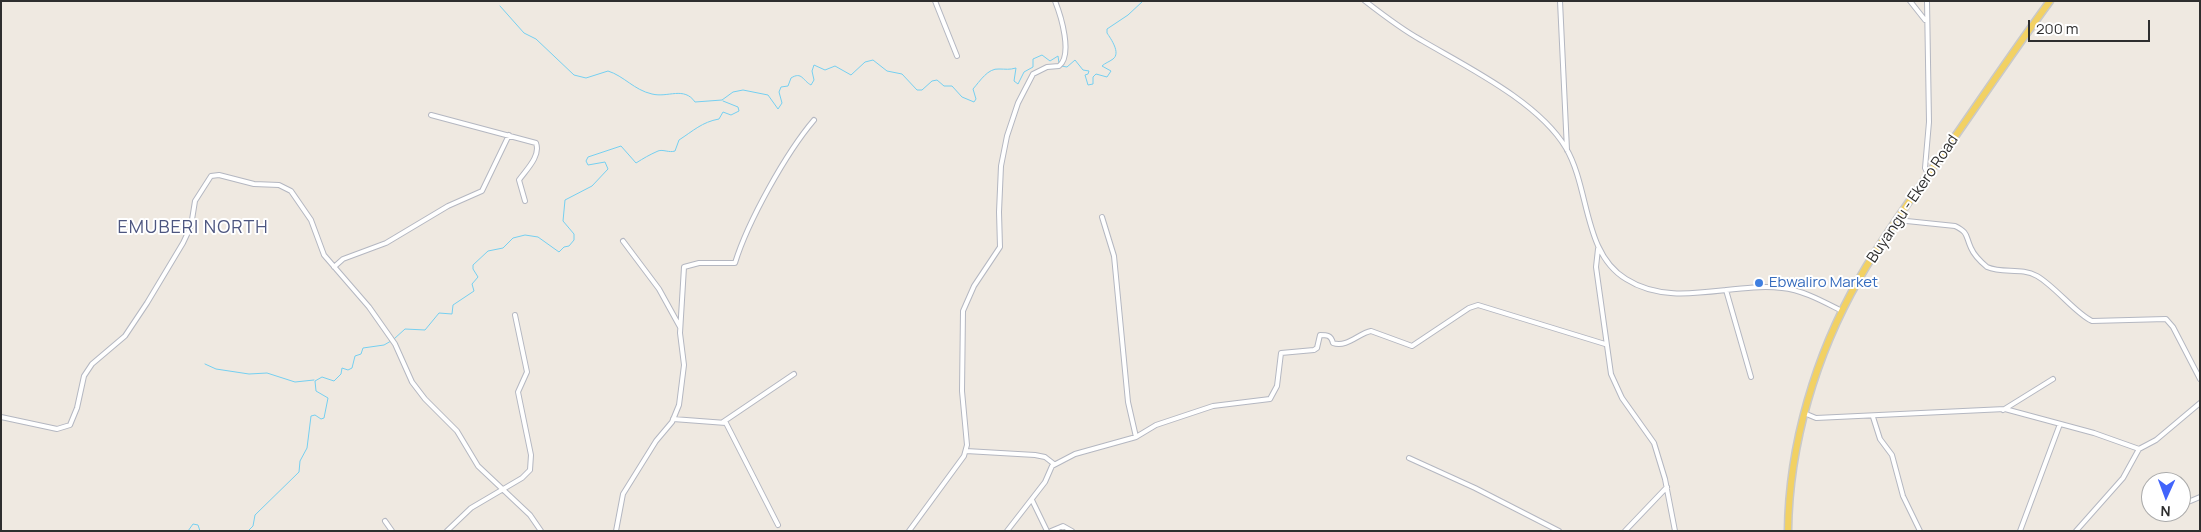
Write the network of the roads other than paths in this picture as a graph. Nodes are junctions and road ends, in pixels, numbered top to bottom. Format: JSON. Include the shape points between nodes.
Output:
{"nodes":[{"id":1,"x":936,"y":1,"type":"edge"},
{"id":2,"x":1055,"y":1,"type":"edge"},
{"id":3,"x":1365,"y":1,"type":"edge"},
{"id":4,"x":1560,"y":1,"type":"edge"},
{"id":5,"x":1910,"y":1,"type":"edge"},
{"id":6,"x":1927,"y":1,"type":"edge"},
{"id":7,"x":2050,"y":1,"type":"edge"},
{"id":8,"x":1926,"y":20,"type":"junction"},
{"id":9,"x":957,"y":56,"type":"dead end"},
{"id":10,"x":431,"y":115,"type":"dead end"},
{"id":11,"x":814,"y":120,"type":"dead end"},
{"id":12,"x":509,"y":135,"type":"junction"},
{"id":13,"x":1567,"y":150,"type":"junction"},
{"id":14,"x":1928,"y":174,"type":"junction"},
{"id":15,"x":524,"y":201,"type":"dead end"},
{"id":16,"x":1102,"y":216,"type":"dead end"},
{"id":17,"x":1897,"y":220,"type":"junction"},
{"id":18,"x":623,"y":241,"type":"dead end"},
{"id":19,"x":1598,"y":249,"type":"junction"},
{"id":20,"x":334,"y":267,"type":"junction"},
{"id":21,"x":1726,"y":290,"type":"junction"},
{"id":22,"x":1842,"y":311,"type":"junction"},
{"id":23,"x":515,"y":315,"type":"dead end"},
{"id":24,"x":680,"y":327,"type":"junction"},
{"id":25,"x":1605,"y":344,"type":"junction"},
{"id":26,"x":794,"y":374,"type":"dead end"},
{"id":27,"x":1751,"y":378,"type":"dead end"},
{"id":28,"x":2053,"y":379,"type":"dead end"},
{"id":29,"x":2200,"y":379,"type":"edge"},
{"id":30,"x":2200,"y":403,"type":"edge"},
{"id":31,"x":2003,"y":410,"type":"junction"},
{"id":32,"x":1804,"y":413,"type":"junction"},
{"id":33,"x":1,"y":417,"type":"edge"},
{"id":34,"x":1873,"y":417,"type":"junction"},
{"id":35,"x":673,"y":419,"type":"junction"},
{"id":36,"x":723,"y":422,"type":"junction"},
{"id":37,"x":2060,"y":424,"type":"junction"},
{"id":38,"x":1136,"y":437,"type":"junction"},
{"id":39,"x":2139,"y":449,"type":"junction"},
{"id":40,"x":966,"y":451,"type":"junction"},
{"id":41,"x":1409,"y":458,"type":"dead end"},
{"id":42,"x":1054,"y":464,"type":"junction"},
{"id":43,"x":1667,"y":487,"type":"junction"},
{"id":44,"x":502,"y":489,"type":"junction"},
{"id":45,"x":1032,"y":500,"type":"junction"},
{"id":46,"x":385,"y":521,"type":"dead end"},
{"id":47,"x":778,"y":525,"type":"dead end"},
{"id":48,"x":392,"y":531,"type":"edge"},
{"id":49,"x":447,"y":531,"type":"edge"},
{"id":50,"x":541,"y":531,"type":"edge"},
{"id":51,"x":616,"y":531,"type":"edge"},
{"id":52,"x":909,"y":531,"type":"edge"},
{"id":53,"x":1007,"y":531,"type":"edge"},
{"id":54,"x":1049,"y":531,"type":"edge"},
{"id":55,"x":1072,"y":531,"type":"edge"},
{"id":56,"x":1559,"y":531,"type":"edge"},
{"id":57,"x":1625,"y":531,"type":"edge"},
{"id":58,"x":1675,"y":531,"type":"edge"},
{"id":59,"x":1788,"y":531,"type":"edge"},
{"id":60,"x":1920,"y":531,"type":"edge"},
{"id":61,"x":2020,"y":531,"type":"edge"},
{"id":62,"x":2076,"y":531,"type":"edge"}],
"edges":[{"from":1,"to":9,"type":"street"},
{"from":2,"to":40,"type":"street","via":[[1065,40],[1065,59],[1059,66],[1047,67],[1033,74],[1018,103],[1001,166],[1000,247],[962,311]]},
{"from":3,"to":13,"type":"street","via":[[1533,111]]},
{"from":4,"to":13,"type":"street"},
{"from":5,"to":8,"type":"street"},
{"from":6,"to":8,"type":"street"},
{"from":7,"to":14,"type":"main road","name":"Buyangu - Ekero Road"},
{"from":8,"to":14,"type":"street","via":[[1929,122],[1925,168]]},
{"from":10,"to":12,"type":"street"},
{"from":11,"to":24,"type":"street","via":[[773,181],[741,244],[735,263],[698,263],[684,267]]},
{"from":12,"to":15,"type":"street","via":[[534,142],[538,148],[519,180]]},
{"from":12,"to":20,"type":"street","via":[[482,191],[448,206],[386,243],[343,259]]},
{"from":13,"to":19,"type":"street","via":[[1581,183]]},
{"from":14,"to":17,"type":"main road","name":"Buyangu - Ekero Road"},
{"from":16,"to":38,"type":"street","via":[[1114,256],[1128,402]]},
{"from":17,"to":22,"type":"main road","name":"Buyangu - Ekero Road"},
{"from":17,"to":29,"type":"street","via":[[1955,226],[1963,230],[1968,235],[1971,249],[1987,268],[2022,270],[2035,275],[2092,321],[2166,319]]},
{"from":18,"to":24,"type":"street","via":[[659,289]]},
{"from":19,"to":21,"type":"street","via":[[1615,272],[1644,288],[1676,293]]},
{"from":19,"to":25,"type":"street","via":[[1596,267]]},
{"from":20,"to":33,"type":"street","via":[[324,254],[311,220],[287,188],[211,176],[195,202],[183,243],[147,303],[126,336],[92,364],[84,376],[70,425],[57,428]]},
{"from":20,"to":44,"type":"street","via":[[389,335],[412,382],[457,430],[475,463]]},
{"from":21,"to":22,"type":"street","via":[[1783,288]]},
{"from":21,"to":27,"type":"street"},
{"from":22,"to":32,"type":"main road","name":"Buyangu - Ekero Road"},
{"from":23,"to":44,"type":"street","via":[[527,372],[518,392],[531,466],[522,478]]},
{"from":24,"to":35,"type":"street","via":[[684,365],[682,394]]},
{"from":25,"to":38,"type":"street","via":[[1478,305],[1412,346],[1371,330],[1362,337],[1338,345],[1327,335],[1320,335],[1314,350],[1281,353],[1277,386],[1270,399],[1213,406],[1156,425]]},
{"from":25,"to":43,"type":"street","via":[[1613,380],[1654,443]]},
{"from":26,"to":36,"type":"street"},
{"from":28,"to":31,"type":"street"},
{"from":30,"to":39,"type":"street","via":[[2156,440]]},
{"from":31,"to":34,"type":"street"},
{"from":31,"to":37,"type":"street"},
{"from":32,"to":34,"type":"street","via":[[1816,418]]},
{"from":32,"to":59,"type":"main road","name":"Buyangu - Ekero Road","via":[[1794,460]]},
{"from":34,"to":60,"type":"street","via":[[1880,439],[1892,455],[1903,496]]},
{"from":35,"to":36,"type":"street"},
{"from":35,"to":51,"type":"street","via":[[623,494]]},
{"from":36,"to":47,"type":"street","via":[[734,436]]},
{"from":37,"to":39,"type":"street"},
{"from":37,"to":61,"type":"street"},
{"from":38,"to":42,"type":"street","via":[[1075,454]]},
{"from":39,"to":62,"type":"street","via":[[2123,478]]},
{"from":40,"to":42,"type":"street","via":[[1035,455]]},
{"from":40,"to":52,"type":"street","via":[[954,473]]},
{"from":41,"to":56,"type":"street"},
{"from":42,"to":45,"type":"street"},
{"from":43,"to":57,"type":"street"},
{"from":43,"to":58,"type":"street"},
{"from":44,"to":49,"type":"street","via":[[471,508]]},
{"from":44,"to":50,"type":"street","via":[[530,515]]},
{"from":45,"to":53,"type":"street"},
{"from":45,"to":54,"type":"street"},
{"from":46,"to":48,"type":"street"},
{"from":54,"to":55,"type":"street","via":[[1062,526]]}]}
